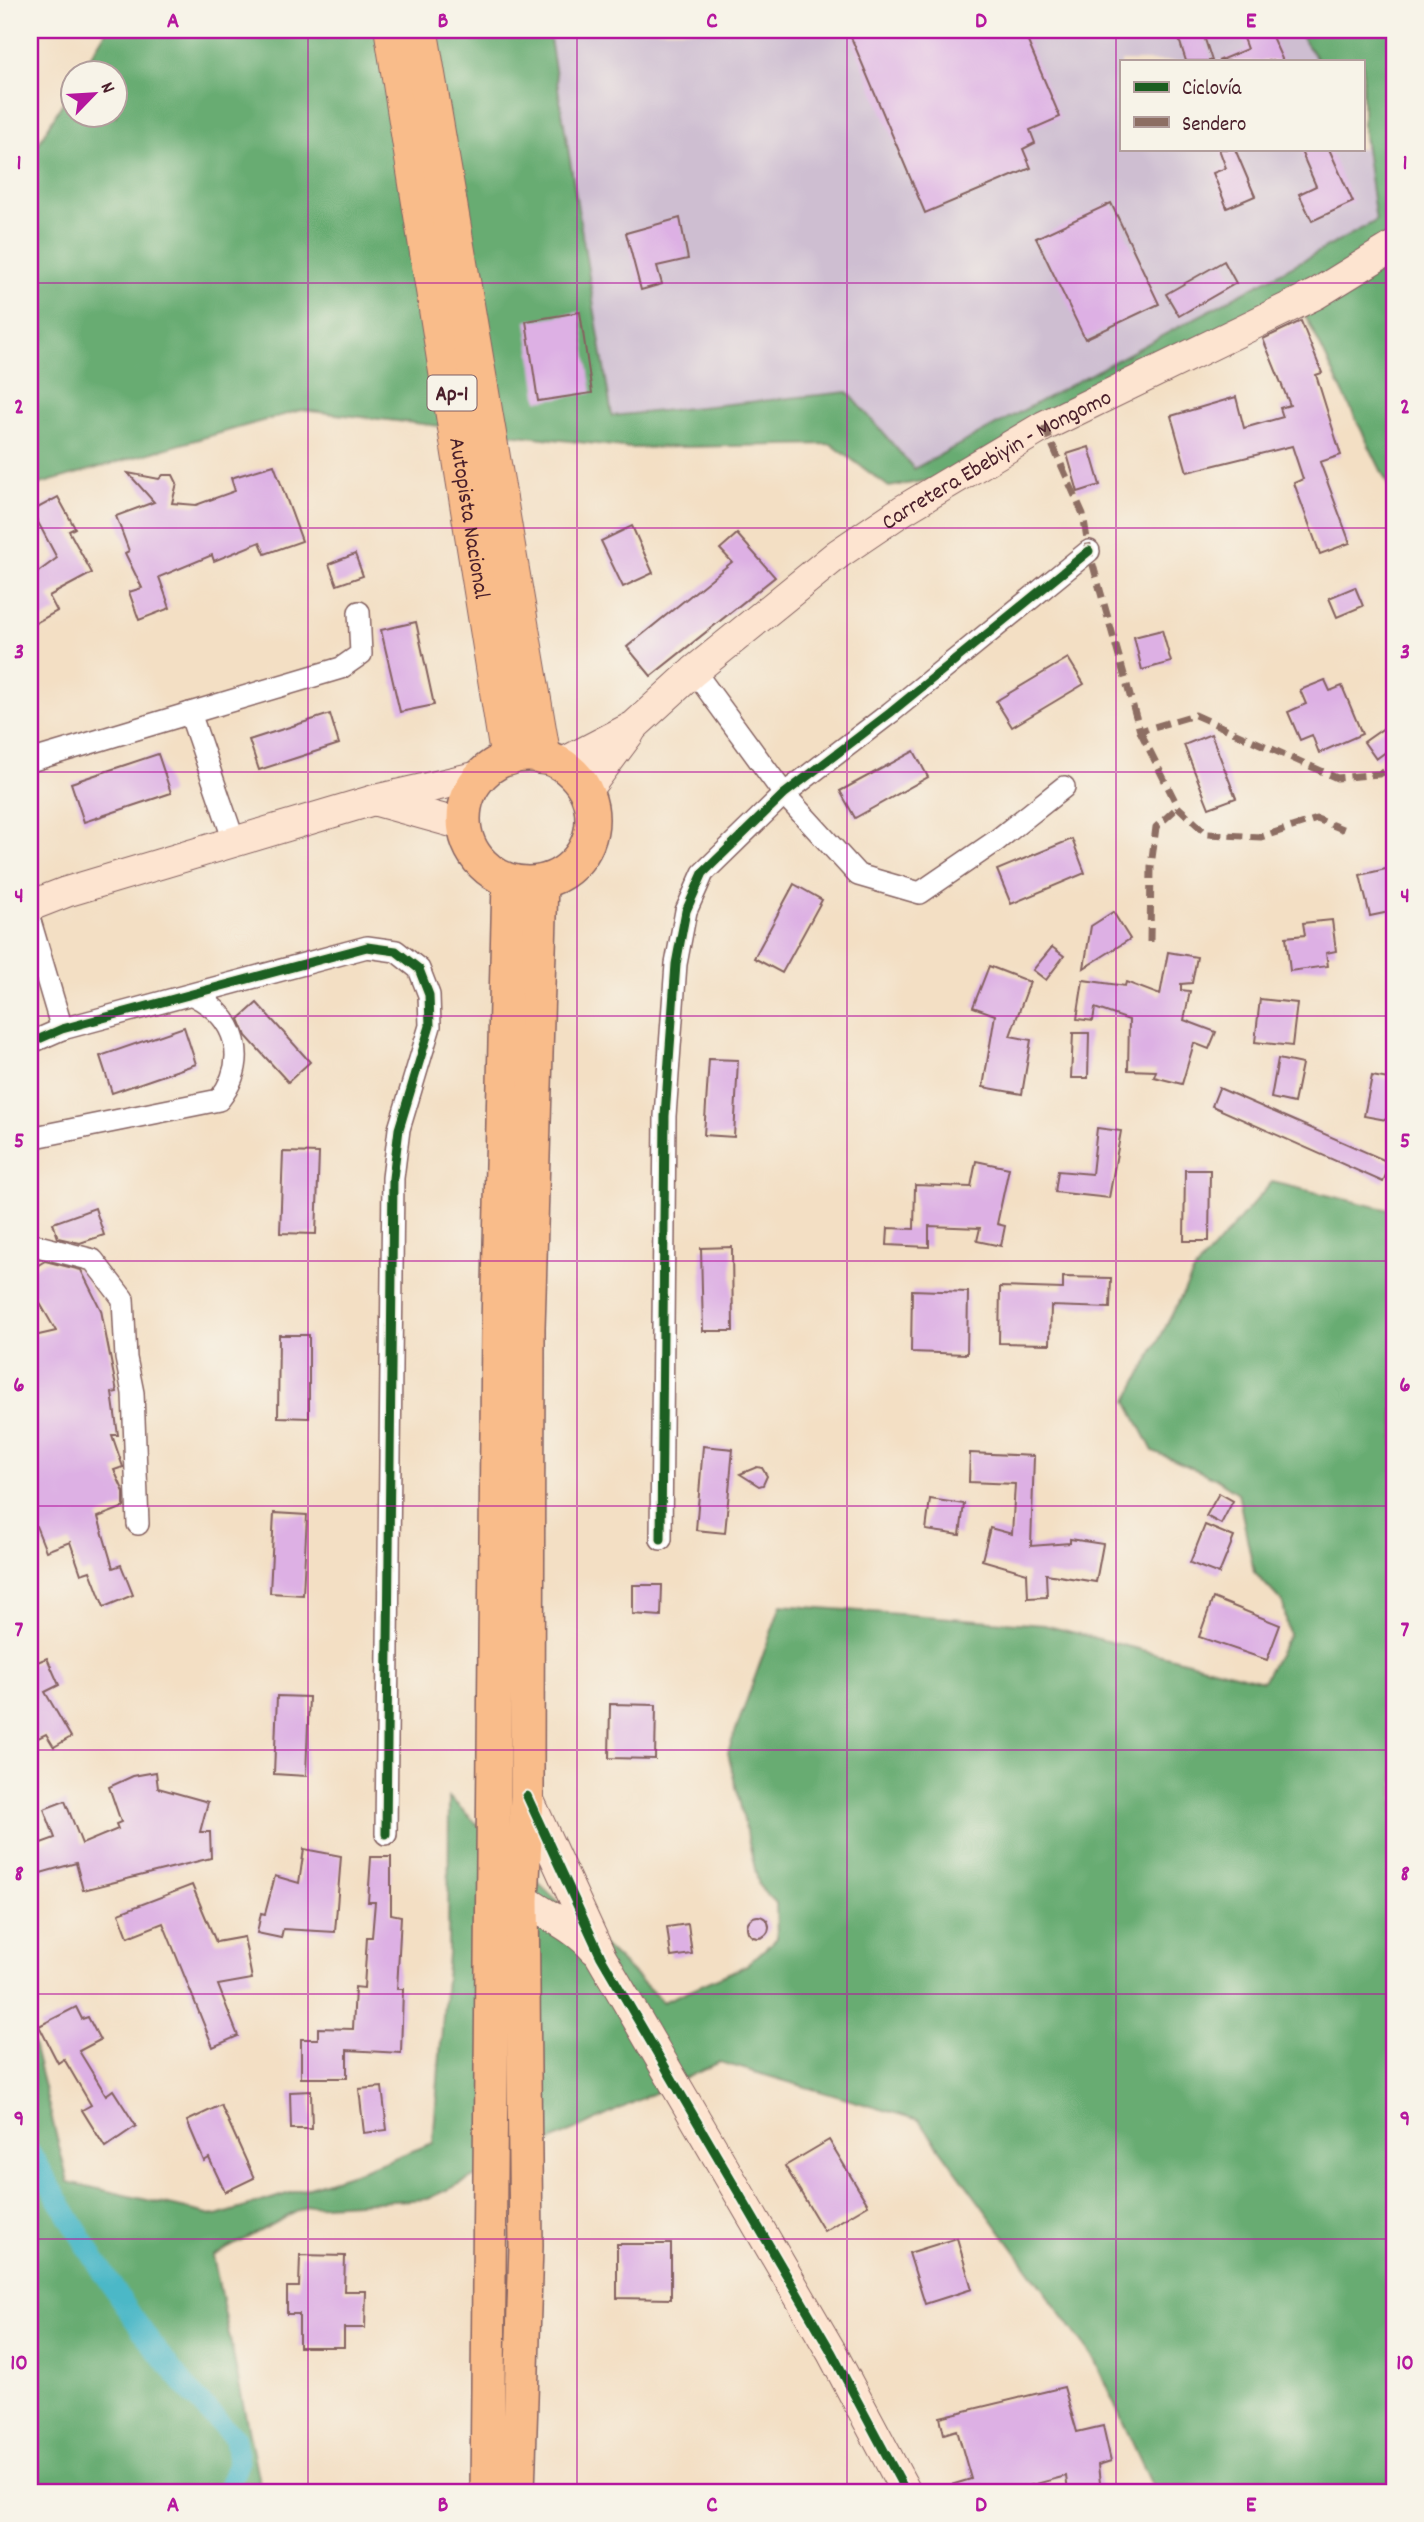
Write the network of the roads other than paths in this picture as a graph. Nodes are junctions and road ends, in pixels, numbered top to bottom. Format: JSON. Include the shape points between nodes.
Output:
{"nodes":[{"id":1,"x":393,"y":30,"type":"edge"},
{"id":2,"x":419,"y":30,"type":"edge"},
{"id":3,"x":1394,"y":246,"type":"edge"},
{"id":4,"x":1088,"y":551,"type":"dead end"},
{"id":5,"x":359,"y":612,"type":"dead end"},
{"id":6,"x":694,"y":671,"type":"junction"},
{"id":7,"x":190,"y":713,"type":"junction"},
{"id":8,"x":634,"y":726,"type":"junction"},
{"id":9,"x":30,"y":761,"type":"edge"},
{"id":10,"x":523,"y":763,"type":"junction"},
{"id":11,"x":1064,"y":787,"type":"dead end"},
{"id":12,"x":586,"y":792,"type":"junction"},
{"id":13,"x":784,"y":793,"type":"junction"},
{"id":14,"x":373,"y":800,"type":"junction"},
{"id":15,"x":463,"y":825,"type":"junction"},
{"id":16,"x":234,"y":841,"type":"junction"},
{"id":17,"x":525,"y":882,"type":"junction"},
{"id":18,"x":30,"y":906,"type":"edge"},
{"id":19,"x":30,"y":921,"type":"edge"},
{"id":20,"x":193,"y":995,"type":"junction"},
{"id":21,"x":62,"y":1029,"type":"junction"},
{"id":22,"x":30,"y":1043,"type":"edge"},
{"id":23,"x":30,"y":1138,"type":"edge"},
{"id":24,"x":30,"y":1244,"type":"edge"},
{"id":25,"x":138,"y":1524,"type":"dead end"},
{"id":26,"x":661,"y":1539,"type":"dead end"},
{"id":27,"x":527,"y":1796,"type":"junction"},
{"id":28,"x":386,"y":1834,"type":"dead end"},
{"id":29,"x":493,"y":1866,"type":"junction"},
{"id":30,"x":522,"y":1900,"type":"junction"},
{"id":31,"x":601,"y":1957,"type":"junction"},
{"id":32,"x":487,"y":2492,"type":"edge"},
{"id":33,"x":518,"y":2492,"type":"edge"},
{"id":34,"x":906,"y":2492,"type":"edge"}],
"edges":[{"from":1,"to":10,"type":"highway","name":"Autopista Nacional","number":"Ap-1"},
{"from":2,"to":10,"type":"highway","name":"Autopista Nacional","number":"Ap-1"},
{"from":3,"to":6,"type":"street","name":"Carretera Ebebiyin - Mongomo","via":[[1317,294],[1045,426],[903,510],[838,554]]},
{"from":4,"to":13,"type":"street"},
{"from":5,"to":7,"type":"street","via":[[361,654],[341,668]]},
{"from":6,"to":8,"type":"street","name":"Carretera Ebebiyin - Mongomo"},
{"from":6,"to":13,"type":"street"},
{"from":7,"to":9,"type":"street"},
{"from":7,"to":16,"type":"street"},
{"from":8,"to":10,"type":"street","name":"Carretera Ebebiyin - Mongomo"},
{"from":8,"to":12,"type":"street","name":"Carretera Ebebiyin - Mongomo"},
{"from":10,"to":12,"type":"main road","via":[[575,776]]},
{"from":10,"to":14,"type":"street","name":"Carretera Ebebiyin - Mongomo"},
{"from":10,"to":15,"type":"main road","via":[[470,790]]},
{"from":11,"to":13,"type":"street","via":[[920,893],[858,875]]},
{"from":12,"to":17,"type":"main road","via":[[592,820],[585,848],[567,871]]},
{"from":13,"to":26,"type":"street","via":[[703,873],[685,911],[676,964],[665,1116]]},
{"from":14,"to":15,"type":"street"},
{"from":14,"to":16,"type":"street","name":"Carretera Ebebiyin - Mongomo"},
{"from":15,"to":17,"type":"main road","via":[[483,865]]},
{"from":16,"to":18,"type":"street","name":"Carretera Ebebiyin - Mongomo"},
{"from":17,"to":27,"type":"main road"},
{"from":17,"to":29,"type":"main road","via":[[498,1326]]},
{"from":19,"to":21,"type":"street"},
{"from":20,"to":21,"type":"street"},
{"from":20,"to":23,"type":"street","via":[[213,1005],[230,1029],[237,1062],[231,1084],[219,1100]]},
{"from":20,"to":28,"type":"street","via":[[367,947],[396,951],[419,969],[429,995],[430,1027],[398,1129],[394,1178]]},
{"from":21,"to":22,"type":"street"},
{"from":24,"to":25,"type":"street","via":[[93,1260],[123,1299],[126,1358],[134,1393]]},
{"from":27,"to":30,"type":"main road"},
{"from":27,"to":31,"type":"street"},
{"from":29,"to":30,"type":"street"},
{"from":29,"to":32,"type":"main road"},
{"from":30,"to":31,"type":"street","via":[[583,1936]]},
{"from":30,"to":33,"type":"main road","via":[[526,2246]]},
{"from":31,"to":34,"type":"street","via":[[832,2353]]}]}
